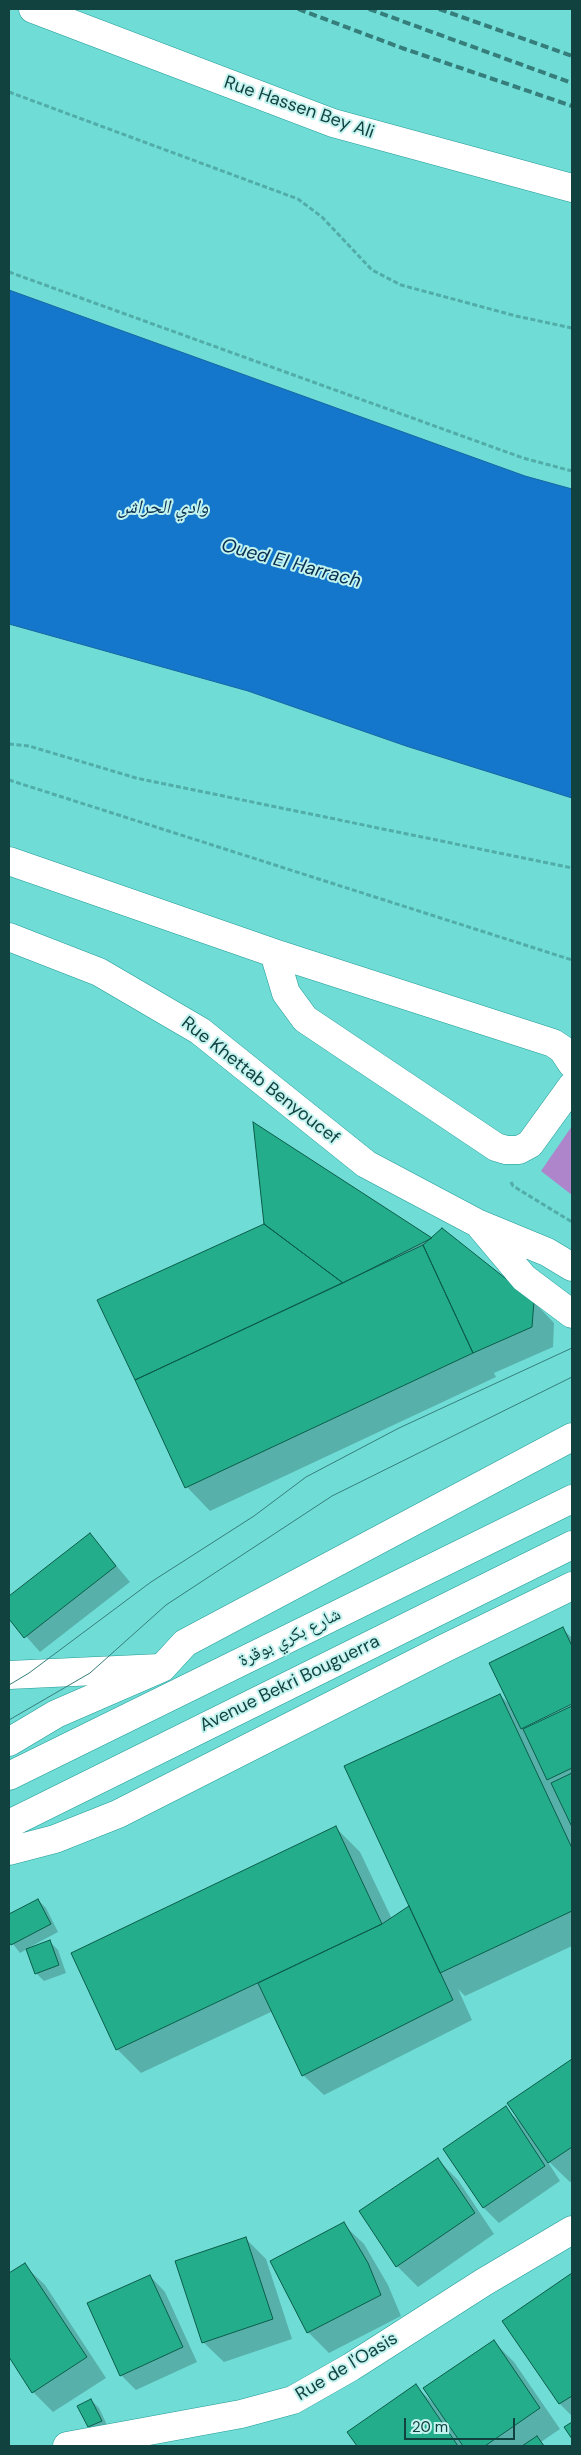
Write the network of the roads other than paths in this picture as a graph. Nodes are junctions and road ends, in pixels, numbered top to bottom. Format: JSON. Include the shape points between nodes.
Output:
{"nodes":[{"id":1,"x":33,"y":9,"type":"edge"},
{"id":2,"x":572,"y":188,"type":"edge"},
{"id":3,"x":9,"y":861,"type":"edge"},
{"id":4,"x":9,"y":937,"type":"edge"},
{"id":5,"x":274,"y":953,"type":"junction"},
{"id":6,"x":572,"y":1064,"type":"edge"},
{"id":7,"x":572,"y":1086,"type":"edge"},
{"id":8,"x":478,"y":1224,"type":"junction"},
{"id":9,"x":572,"y":1267,"type":"edge"},
{"id":10,"x":572,"y":1314,"type":"edge"},
{"id":11,"x":572,"y":1437,"type":"edge"},
{"id":12,"x":572,"y":1500,"type":"edge"},
{"id":13,"x":572,"y":1544,"type":"edge"},
{"id":14,"x":572,"y":1586,"type":"edge"},
{"id":15,"x":162,"y":1668,"type":"junction"},
{"id":16,"x":9,"y":1675,"type":"edge"},
{"id":17,"x":9,"y":1742,"type":"edge"},
{"id":18,"x":9,"y":1776,"type":"edge"},
{"id":19,"x":9,"y":1824,"type":"edge"},
{"id":20,"x":9,"y":1851,"type":"edge"},
{"id":21,"x":572,"y":2230,"type":"edge"},
{"id":22,"x":67,"y":2446,"type":"edge"}],
"edges":[{"from":1,"to":2,"type":"main road","name":"Rue Hassen Bey Ali","via":[[333,123]]},
{"from":3,"to":5,"type":"main road"},
{"from":4,"to":8,"type":"main road","name":"Rue Khettab Benyoucef","via":[[99,972],[200,1031],[366,1164]]},
{"from":5,"to":6,"type":"main road","via":[[553,1043],[562,1049]]},
{"from":5,"to":7,"type":"main road","via":[[286,993],[305,1019],[496,1147],[519,1150],[530,1144]]},
{"from":8,"to":9,"type":"main road","name":"Rue Khettab Benyoucef","via":[[547,1252]]},
{"from":8,"to":10,"type":"main road","name":"Rue Khettab Benyoucef","via":[[524,1278]]},
{"from":11,"to":15,"type":"main road","via":[[185,1643]]},
{"from":12,"to":18,"type":"main road","name":"شارع بكري بوقرة"},
{"from":13,"to":19,"type":"main road","name":"Avenue Bekri Bouguerra"},
{"from":14,"to":20,"type":"main road","via":[[118,1814],[55,1839]]},
{"from":15,"to":16,"type":"main road"},
{"from":15,"to":17,"type":"main road","via":[[56,1714]]},
{"from":21,"to":22,"type":"main road","name":"Rue de l'Oasis","via":[[293,2400],[242,2414]]}]}
